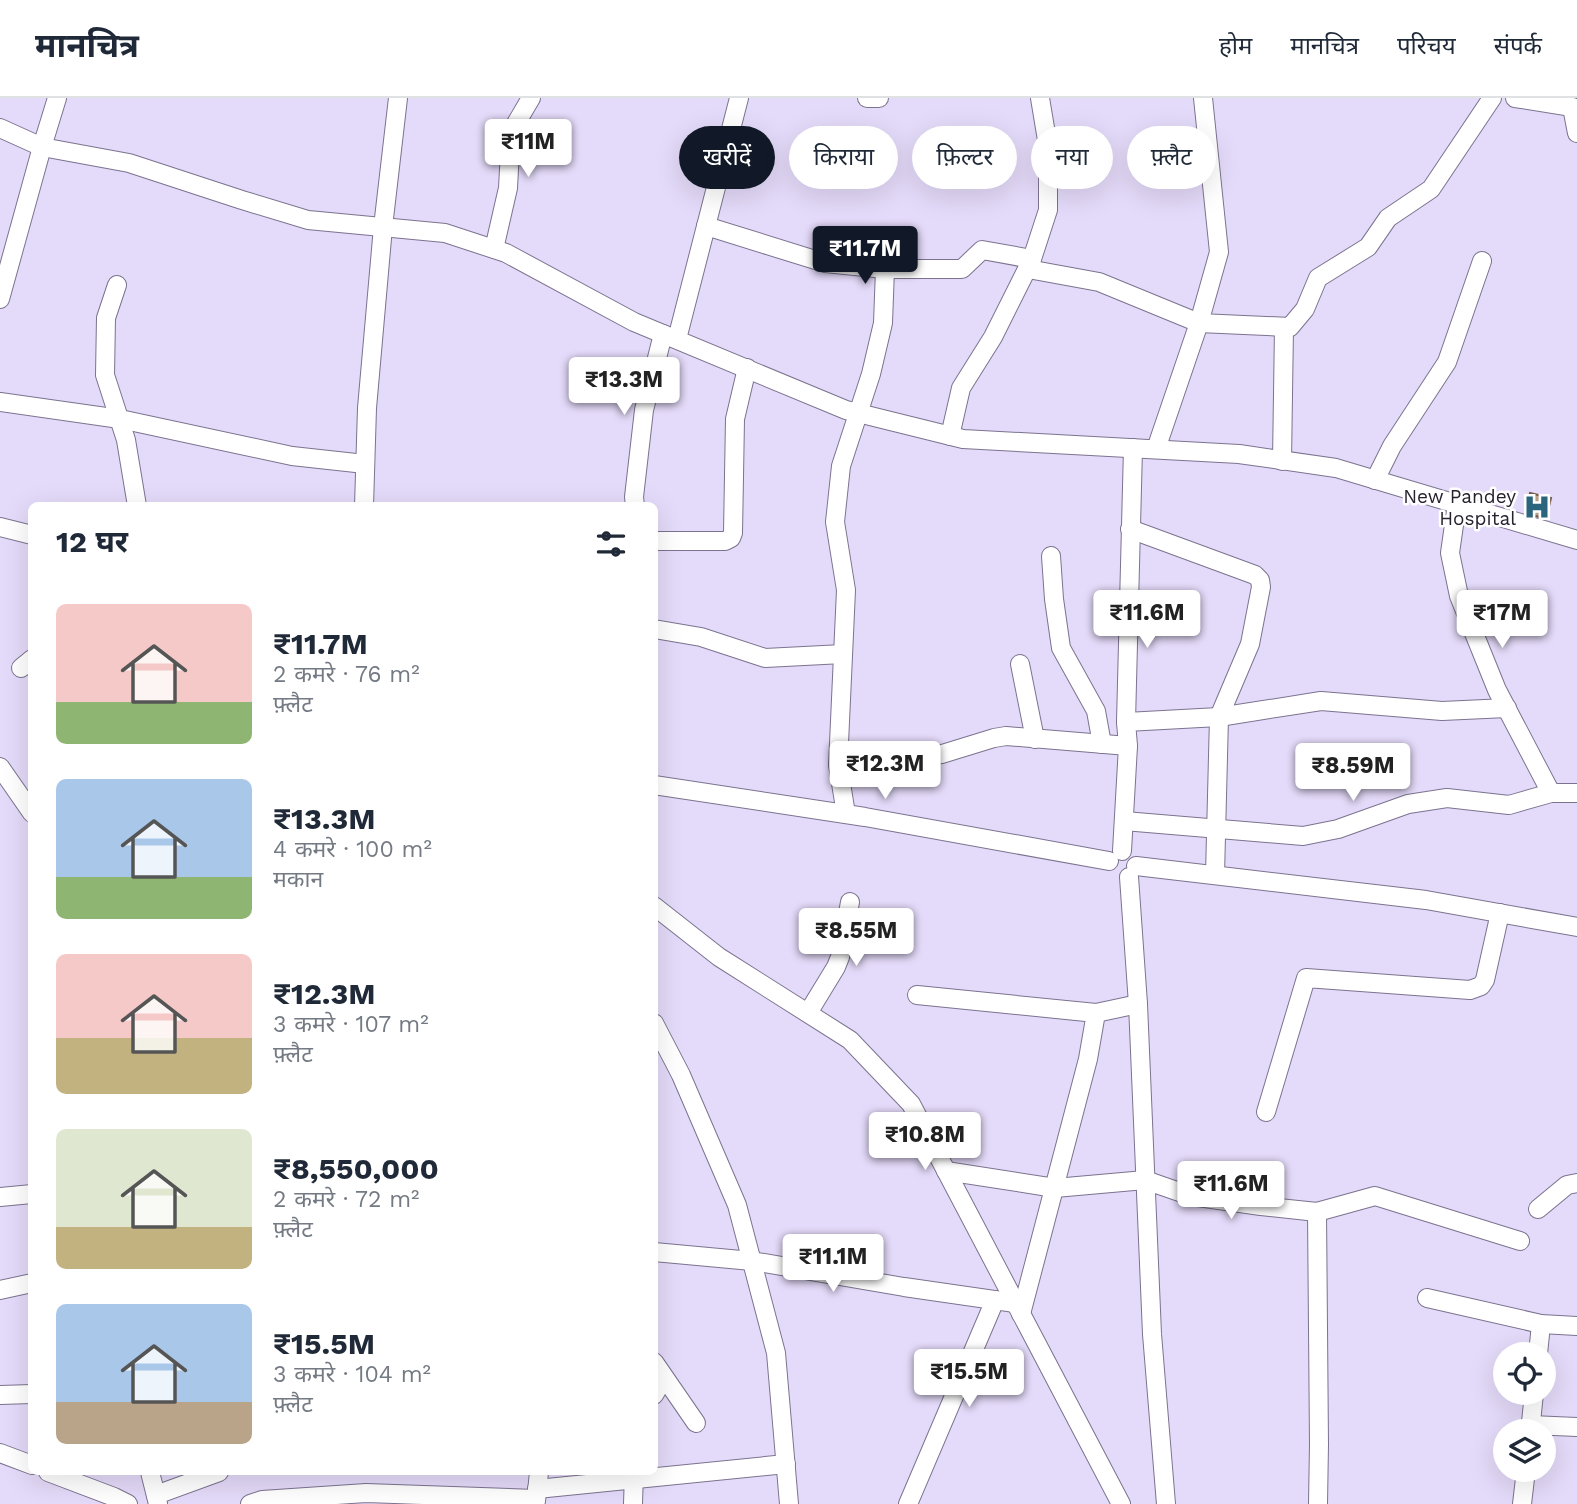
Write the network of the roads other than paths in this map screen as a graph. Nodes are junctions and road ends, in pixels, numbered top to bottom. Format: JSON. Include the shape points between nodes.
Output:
{"nodes":[{"id":1,"x":57,"y":98,"type":"edge"},
{"id":2,"x":398,"y":98,"type":"edge"},
{"id":3,"x":531,"y":98,"type":"edge"},
{"id":4,"x":738,"y":98,"type":"edge"},
{"id":5,"x":867,"y":98,"type":"edge"},
{"id":6,"x":879,"y":98,"type":"edge"},
{"id":7,"x":1040,"y":98,"type":"edge"},
{"id":8,"x":1203,"y":98,"type":"edge"},
{"id":9,"x":1492,"y":98,"type":"edge"},
{"id":10,"x":1515,"y":98,"type":"edge"},
{"id":11,"x":0,"y":128,"type":"edge"},
{"id":12,"x":1577,"y":133,"type":"edge"},
{"id":13,"x":41,"y":147,"type":"junction"},
{"id":14,"x":706,"y":226,"type":"junction"},
{"id":15,"x":383,"y":227,"type":"junction"},
{"id":16,"x":494,"y":249,"type":"junction"},
{"id":17,"x":1482,"y":261,"type":"dead end"},
{"id":18,"x":1030,"y":264,"type":"junction"},
{"id":19,"x":885,"y":268,"type":"junction"},
{"id":20,"x":117,"y":285,"type":"dead end"},
{"id":21,"x":0,"y":299,"type":"edge"},
{"id":22,"x":1199,"y":323,"type":"junction"},
{"id":23,"x":1284,"y":327,"type":"junction"},
{"id":24,"x":670,"y":337,"type":"junction"},
{"id":25,"x":747,"y":368,"type":"junction"},
{"id":26,"x":0,"y":402,"type":"edge"},
{"id":27,"x":858,"y":413,"type":"junction"},
{"id":28,"x":120,"y":419,"type":"junction"},
{"id":29,"x":950,"y":436,"type":"junction"},
{"id":30,"x":1133,"y":448,"type":"junction"},
{"id":31,"x":1156,"y":449,"type":"junction"},
{"id":32,"x":1282,"y":461,"type":"junction"},
{"id":33,"x":365,"y":464,"type":"junction"},
{"id":34,"x":1375,"y":480,"type":"junction"},
{"id":35,"x":136,"y":502,"type":"edge"},
{"id":36,"x":364,"y":502,"type":"edge"},
{"id":37,"x":634,"y":502,"type":"edge"},
{"id":38,"x":1457,"y":504,"type":"junction"},
{"id":39,"x":0,"y":527,"type":"edge"},
{"id":40,"x":1130,"y":529,"type":"junction"},
{"id":41,"x":28,"y":534,"type":"edge"},
{"id":42,"x":1577,"y":540,"type":"edge"},
{"id":43,"x":658,"y":541,"type":"edge"},
{"id":44,"x":1051,"y":556,"type":"dead end"},
{"id":45,"x":658,"y":630,"type":"edge"},
{"id":46,"x":843,"y":654,"type":"junction"},
{"id":47,"x":1020,"y":664,"type":"dead end"},
{"id":48,"x":1507,"y":708,"type":"junction"},
{"id":49,"x":1219,"y":717,"type":"junction"},
{"id":50,"x":1126,"y":722,"type":"junction"},
{"id":51,"x":1035,"y":739,"type":"junction"},
{"id":52,"x":1102,"y":744,"type":"junction"},
{"id":53,"x":1128,"y":746,"type":"junction"},
{"id":54,"x":838,"y":765,"type":"junction"},
{"id":55,"x":0,"y":767,"type":"edge"},
{"id":56,"x":658,"y":786,"type":"edge"},
{"id":57,"x":1551,"y":793,"type":"junction"},
{"id":58,"x":1577,"y":793,"type":"edge"},
{"id":59,"x":28,"y":807,"type":"edge"},
{"id":60,"x":846,"y":814,"type":"junction"},
{"id":61,"x":1124,"y":821,"type":"junction"},
{"id":62,"x":1217,"y":828,"type":"junction"},
{"id":63,"x":1115,"y":856,"type":"junction"},
{"id":64,"x":1132,"y":872,"type":"junction"},
{"id":65,"x":1215,"y":875,"type":"junction"},
{"id":66,"x":850,"y":902,"type":"dead end"},
{"id":67,"x":658,"y":909,"type":"edge"},
{"id":68,"x":1500,"y":913,"type":"junction"},
{"id":69,"x":1577,"y":927,"type":"edge"},
{"id":70,"x":917,"y":995,"type":"dead end"},
{"id":71,"x":1138,"y":1004,"type":"junction"},
{"id":72,"x":808,"y":1013,"type":"junction"},
{"id":73,"x":1096,"y":1013,"type":"junction"},
{"id":74,"x":658,"y":1031,"type":"edge"},
{"id":75,"x":1266,"y":1112,"type":"dead end"},
{"id":76,"x":946,"y":1171,"type":"junction"},
{"id":77,"x":1145,"y":1180,"type":"junction"},
{"id":78,"x":1577,"y":1183,"type":"edge"},
{"id":79,"x":1055,"y":1188,"type":"junction"},
{"id":80,"x":28,"y":1194,"type":"edge"},
{"id":81,"x":0,"y":1197,"type":"edge"},
{"id":82,"x":1538,"y":1209,"type":"dead end"},
{"id":83,"x":1317,"y":1212,"type":"junction"},
{"id":84,"x":1520,"y":1241,"type":"dead end"},
{"id":85,"x":658,"y":1252,"type":"edge"},
{"id":86,"x":752,"y":1261,"type":"junction"},
{"id":87,"x":28,"y":1284,"type":"edge"},
{"id":88,"x":0,"y":1290,"type":"edge"},
{"id":89,"x":1427,"y":1298,"type":"dead end"},
{"id":90,"x":995,"y":1300,"type":"junction"},
{"id":91,"x":1018,"y":1308,"type":"junction"},
{"id":92,"x":1541,"y":1324,"type":"junction"},
{"id":93,"x":1577,"y":1326,"type":"edge"},
{"id":94,"x":1539,"y":1342,"type":"edge"},
{"id":95,"x":658,"y":1368,"type":"edge"},
{"id":96,"x":664,"y":1378,"type":"junction"},
{"id":97,"x":658,"y":1388,"type":"edge"},
{"id":98,"x":28,"y":1394,"type":"edge"},
{"id":99,"x":0,"y":1395,"type":"edge"},
{"id":100,"x":696,"y":1423,"type":"dead end"},
{"id":101,"x":1556,"y":1427,"type":"edge"},
{"id":102,"x":1577,"y":1427,"type":"edge"},
{"id":103,"x":0,"y":1453,"type":"edge"},
{"id":104,"x":28,"y":1464,"type":"edge"},
{"id":105,"x":786,"y":1464,"type":"junction"},
{"id":106,"x":658,"y":1474,"type":"edge"},
{"id":107,"x":56,"y":1475,"type":"edge"},
{"id":108,"x":151,"y":1475,"type":"edge"},
{"id":109,"x":212,"y":1475,"type":"edge"},
{"id":110,"x":634,"y":1476,"type":"edge"},
{"id":111,"x":1525,"y":1482,"type":"edge"},
{"id":112,"x":537,"y":1491,"type":"edge"},
{"id":113,"x":157,"y":1500,"type":"edge"},
{"id":114,"x":128,"y":1504,"type":"edge"},
{"id":115,"x":250,"y":1504,"type":"edge"},
{"id":116,"x":633,"y":1504,"type":"edge"},
{"id":117,"x":789,"y":1504,"type":"edge"},
{"id":118,"x":908,"y":1504,"type":"edge"},
{"id":119,"x":1121,"y":1504,"type":"edge"},
{"id":120,"x":1166,"y":1504,"type":"edge"},
{"id":121,"x":1318,"y":1504,"type":"edge"},
{"id":122,"x":1522,"y":1504,"type":"edge"}],
"edges":[{"from":1,"to":13,"type":"street"},
{"from":2,"to":15,"type":"street"},
{"from":3,"to":16,"type":"street","via":[[511,132],[508,188]]},
{"from":4,"to":14,"type":"street"},
{"from":5,"to":6,"type":"street"},
{"from":7,"to":18,"type":"street","via":[[1048,146],[1048,210]]},
{"from":8,"to":22,"type":"street","via":[[1219,253]]},
{"from":9,"to":23,"type":"street","via":[[1431,189],[1388,218],[1368,247],[1318,278],[1305,309],[1290,327]]},
{"from":10,"to":12,"type":"street","via":[[1572,107]]},
{"from":11,"to":13,"type":"street"},
{"from":13,"to":15,"type":"street","via":[[129,163],[308,220]]},
{"from":13,"to":21,"type":"street"},
{"from":14,"to":19,"type":"street","via":[[825,263]]},
{"from":14,"to":24,"type":"street"},
{"from":15,"to":16,"type":"street","via":[[445,233]]},
{"from":15,"to":33,"type":"street"},
{"from":16,"to":24,"type":"street"},
{"from":17,"to":34,"type":"street","via":[[1447,362]]},
{"from":18,"to":19,"type":"street","via":[[982,250],[962,269]]},
{"from":18,"to":22,"type":"street","via":[[1099,282]]},
{"from":18,"to":29,"type":"street","via":[[961,388]]},
{"from":19,"to":27,"type":"street","via":[[883,323]]},
{"from":20,"to":28,"type":"street","via":[[106,318],[105,375]]},
{"from":22,"to":23,"type":"street"},
{"from":22,"to":31,"type":"street"},
{"from":23,"to":32,"type":"street"},
{"from":24,"to":25,"type":"street"},
{"from":24,"to":37,"type":"street","via":[[644,410]]},
{"from":25,"to":27,"type":"street"},
{"from":25,"to":43,"type":"street","via":[[735,419],[731,538]]},
{"from":26,"to":28,"type":"street"},
{"from":27,"to":29,"type":"street"},
{"from":27,"to":46,"type":"street","via":[[841,466],[835,522],[846,590]]},
{"from":28,"to":33,"type":"street","via":[[292,456]]},
{"from":28,"to":35,"type":"street"},
{"from":29,"to":30,"type":"street"},
{"from":30,"to":31,"type":"street"},
{"from":30,"to":40,"type":"street"},
{"from":31,"to":32,"type":"street"},
{"from":32,"to":34,"type":"street","via":[[1336,468]]},
{"from":33,"to":36,"type":"street"},
{"from":34,"to":38,"type":"street"},
{"from":38,"to":42,"type":"street"},
{"from":38,"to":48,"type":"street","via":[[1450,553],[1458,596]]},
{"from":39,"to":41,"type":"street"},
{"from":40,"to":49,"type":"street","via":[[1260,580],[1250,644]]},
{"from":40,"to":50,"type":"street"},
{"from":44,"to":52,"type":"street","via":[[1061,648],[1096,711]]},
{"from":45,"to":46,"type":"street","via":[[701,637],[765,658]]},
{"from":46,"to":54,"type":"street"},
{"from":47,"to":51,"type":"street"},
{"from":48,"to":49,"type":"street","via":[[1442,711],[1321,701]]},
{"from":48,"to":57,"type":"street"},
{"from":49,"to":50,"type":"street"},
{"from":49,"to":62,"type":"street"},
{"from":50,"to":53,"type":"street"},
{"from":51,"to":52,"type":"street"},
{"from":51,"to":54,"type":"street","via":[[1006,736],[942,754]]},
{"from":52,"to":53,"type":"street"},
{"from":53,"to":61,"type":"street"},
{"from":54,"to":60,"type":"street"},
{"from":55,"to":59,"type":"street"},
{"from":56,"to":60,"type":"street"},
{"from":57,"to":58,"type":"street"},
{"from":57,"to":62,"type":"street","via":[[1509,805],[1447,798],[1408,804],[1338,829],[1303,836]]},
{"from":60,"to":63,"type":"street"},
{"from":61,"to":62,"type":"street"},
{"from":61,"to":63,"type":"street"},
{"from":62,"to":65,"type":"street"},
{"from":63,"to":64,"type":"street","via":[[1127,851],[1134,857]]},
{"from":63,"to":64,"type":"street","via":[[1108,866],[1112,874],[1120,878]]},
{"from":64,"to":65,"type":"street"},
{"from":64,"to":71,"type":"street"},
{"from":65,"to":68,"type":"street"},
{"from":66,"to":72,"type":"street","via":[[840,957]]},
{"from":67,"to":72,"type":"street","via":[[719,957]]},
{"from":68,"to":69,"type":"street"},
{"from":68,"to":75,"type":"street","via":[[1485,980],[1470,990],[1306,978]]},
{"from":70,"to":73,"type":"street"},
{"from":71,"to":73,"type":"street"},
{"from":71,"to":77,"type":"street"},
{"from":72,"to":76,"type":"street","via":[[850,1040],[911,1104]]},
{"from":73,"to":79,"type":"street"},
{"from":74,"to":86,"type":"street","via":[[737,1205]]},
{"from":76,"to":79,"type":"street"},
{"from":76,"to":91,"type":"street"},
{"from":77,"to":79,"type":"street"},
{"from":77,"to":83,"type":"street","via":[[1191,1196]]},
{"from":77,"to":120,"type":"street"},
{"from":78,"to":82,"type":"street","via":[[1567,1185]]},
{"from":79,"to":91,"type":"street"},
{"from":80,"to":81,"type":"street"},
{"from":83,"to":84,"type":"street","via":[[1375,1196]]},
{"from":83,"to":121,"type":"street"},
{"from":85,"to":86,"type":"street"},
{"from":86,"to":90,"type":"street"},
{"from":86,"to":105,"type":"street","via":[[776,1353]]},
{"from":87,"to":88,"type":"street"},
{"from":89,"to":92,"type":"street"},
{"from":90,"to":91,"type":"street"},
{"from":90,"to":118,"type":"street"},
{"from":91,"to":119,"type":"street"},
{"from":92,"to":93,"type":"street"},
{"from":92,"to":94,"type":"street"},
{"from":95,"to":96,"type":"street"},
{"from":96,"to":97,"type":"street"},
{"from":96,"to":100,"type":"street"},
{"from":98,"to":99,"type":"street"},
{"from":101,"to":102,"type":"street"},
{"from":103,"to":104,"type":"street"},
{"from":105,"to":106,"type":"street"},
{"from":105,"to":117,"type":"street"},
{"from":107,"to":114,"type":"street"},
{"from":108,"to":113,"type":"street"},
{"from":109,"to":113,"type":"street"},
{"from":110,"to":112,"type":"street"},
{"from":110,"to":116,"type":"street"},
{"from":111,"to":122,"type":"street"},
{"from":112,"to":115,"type":"street","via":[[366,1493]]}]}
